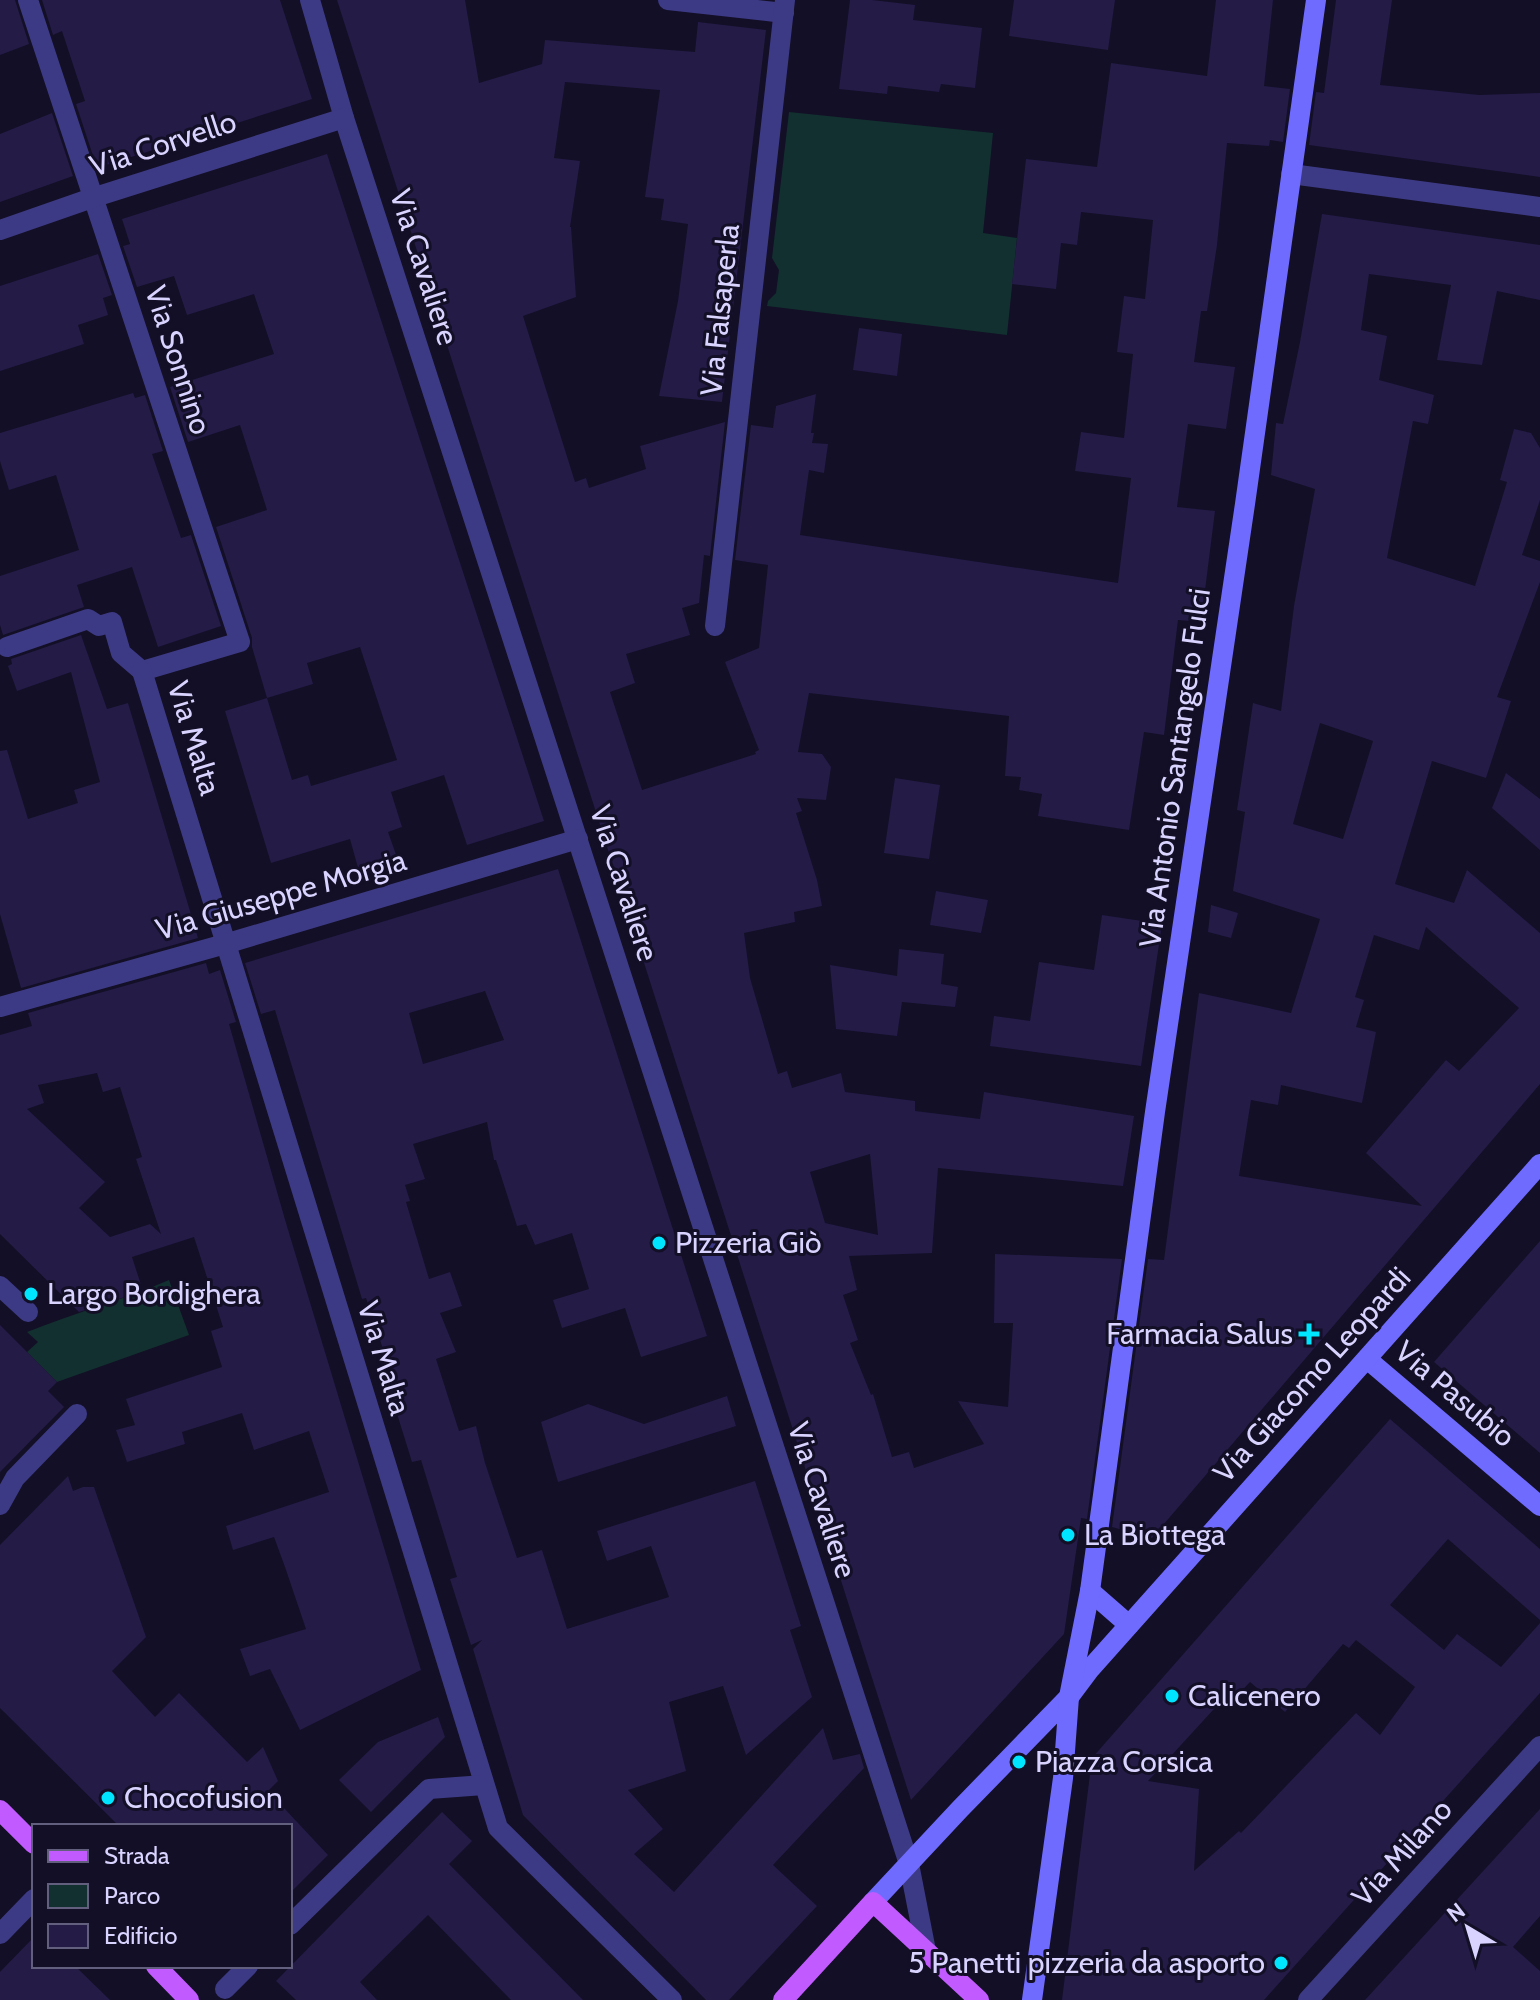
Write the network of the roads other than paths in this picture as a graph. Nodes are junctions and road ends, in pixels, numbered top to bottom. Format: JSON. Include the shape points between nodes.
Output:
{"nodes":[{"id":1,"x":28,"y":0,"type":"edge"},
{"id":2,"x":310,"y":0,"type":"edge"},
{"id":3,"x":668,"y":0,"type":"edge"},
{"id":4,"x":1316,"y":0,"type":"edge"},
{"id":5,"x":785,"y":6,"type":"edge"},
{"id":6,"x":344,"y":118,"type":"junction"},
{"id":7,"x":1291,"y":174,"type":"junction"},
{"id":8,"x":92,"y":198,"type":"junction"},
{"id":9,"x":1540,"y":207,"type":"edge"},
{"id":10,"x":0,"y":230,"type":"edge"},
{"id":11,"x":715,"y":626,"type":"dead end"},
{"id":12,"x":7,"y":647,"type":"dead end"},
{"id":13,"x":142,"y":671,"type":"junction"},
{"id":14,"x":578,"y":839,"type":"junction"},
{"id":15,"x":225,"y":944,"type":"junction"},
{"id":16,"x":0,"y":1007,"type":"edge"},
{"id":17,"x":1540,"y":1164,"type":"edge"},
{"id":18,"x":0,"y":1286,"type":"edge"},
{"id":19,"x":28,"y":1312,"type":"dead end"},
{"id":20,"x":1367,"y":1359,"type":"junction"},
{"id":21,"x":77,"y":1414,"type":"dead end"},
{"id":22,"x":0,"y":1505,"type":"edge"},
{"id":23,"x":1540,"y":1506,"type":"edge"},
{"id":24,"x":1090,"y":1591,"type":"junction"},
{"id":25,"x":1129,"y":1625,"type":"junction"},
{"id":26,"x":1069,"y":1697,"type":"junction"},
{"id":27,"x":1540,"y":1746,"type":"edge"},
{"id":28,"x":484,"y":1785,"type":"junction"},
{"id":29,"x":0,"y":1810,"type":"edge"},
{"id":30,"x":32,"y":1842,"type":"edge"},
{"id":31,"x":909,"y":1864,"type":"junction"},
{"id":32,"x":32,"y":1901,"type":"edge"},
{"id":33,"x":873,"y":1902,"type":"junction"},
{"id":34,"x":292,"y":1923,"type":"edge"},
{"id":35,"x":0,"y":1934,"type":"edge"},
{"id":36,"x":926,"y":1951,"type":"junction"},
{"id":37,"x":158,"y":1968,"type":"edge"},
{"id":38,"x":246,"y":1968,"type":"edge"},
{"id":39,"x":225,"y":1989,"type":"dead end"},
{"id":40,"x":189,"y":2000,"type":"edge"},
{"id":41,"x":672,"y":2000,"type":"edge"},
{"id":42,"x":783,"y":2000,"type":"edge"},
{"id":43,"x":979,"y":2000,"type":"edge"},
{"id":44,"x":1032,"y":2000,"type":"edge"},
{"id":45,"x":1308,"y":2000,"type":"edge"}],
"edges":[{"from":1,"to":8,"type":"street","name":"Via Sonnino"},
{"from":2,"to":6,"type":"street","name":"Via Cavaliere"},
{"from":3,"to":5,"type":"street"},
{"from":4,"to":7,"type":"street","name":"Via Antonio Santangelo Fulci"},
{"from":5,"to":11,"type":"street","name":"Via Falsaperla"},
{"from":6,"to":8,"type":"street","name":"Via Corvello"},
{"from":6,"to":14,"type":"street","name":"Via Cavaliere"},
{"from":7,"to":9,"type":"street"},
{"from":7,"to":24,"type":"street","name":"Via Antonio Santangelo Fulci"},
{"from":8,"to":10,"type":"street","name":"Via Corvello"},
{"from":8,"to":13,"type":"street","name":"Via Sonnino","via":[[240,642]]},
{"from":12,"to":13,"type":"street","via":[[88,619],[99,626],[112,622],[121,653]]},
{"from":13,"to":15,"type":"street","name":"Via Malta"},
{"from":14,"to":15,"type":"street","name":"Via Giuseppe Morgia"},
{"from":14,"to":31,"type":"street","name":"Via Cavaliere"},
{"from":15,"to":16,"type":"street","name":"Via Giuseppe Morgia"},
{"from":15,"to":28,"type":"street","name":"Via Malta"},
{"from":17,"to":20,"type":"street","name":"Via Giacomo Leopardi"},
{"from":18,"to":19,"type":"street"},
{"from":20,"to":23,"type":"street","name":"Via Pasubio"},
{"from":20,"to":25,"type":"street","name":"Via Giacomo Leopardi"},
{"from":21,"to":22,"type":"street","via":[[15,1478]]},
{"from":24,"to":25,"type":"street"},
{"from":24,"to":26,"type":"street","name":"Via Antonio Santangelo Fulci"},
{"from":25,"to":26,"type":"street","name":"Via Giacomo Leopardi"},
{"from":26,"to":31,"type":"street","name":"Via Giacomo Leopardi"},
{"from":26,"to":44,"type":"street","name":"Via Antonio Santangelo Fulci"},
{"from":27,"to":45,"type":"street","name":"Via Milano"},
{"from":28,"to":34,"type":"street","via":[[429,1789]]},
{"from":28,"to":41,"type":"street","name":"Via Malta","via":[[498,1828]]},
{"from":29,"to":30,"type":"main road"},
{"from":31,"to":33,"type":"street","name":"Via Giacomo Leopardi"},
{"from":31,"to":36,"type":"street","name":"Via Cavaliere"},
{"from":32,"to":35,"type":"street"},
{"from":33,"to":36,"type":"main road"},
{"from":33,"to":42,"type":"main road"},
{"from":36,"to":43,"type":"main road"},
{"from":37,"to":40,"type":"main road"},
{"from":38,"to":39,"type":"street"}]}
